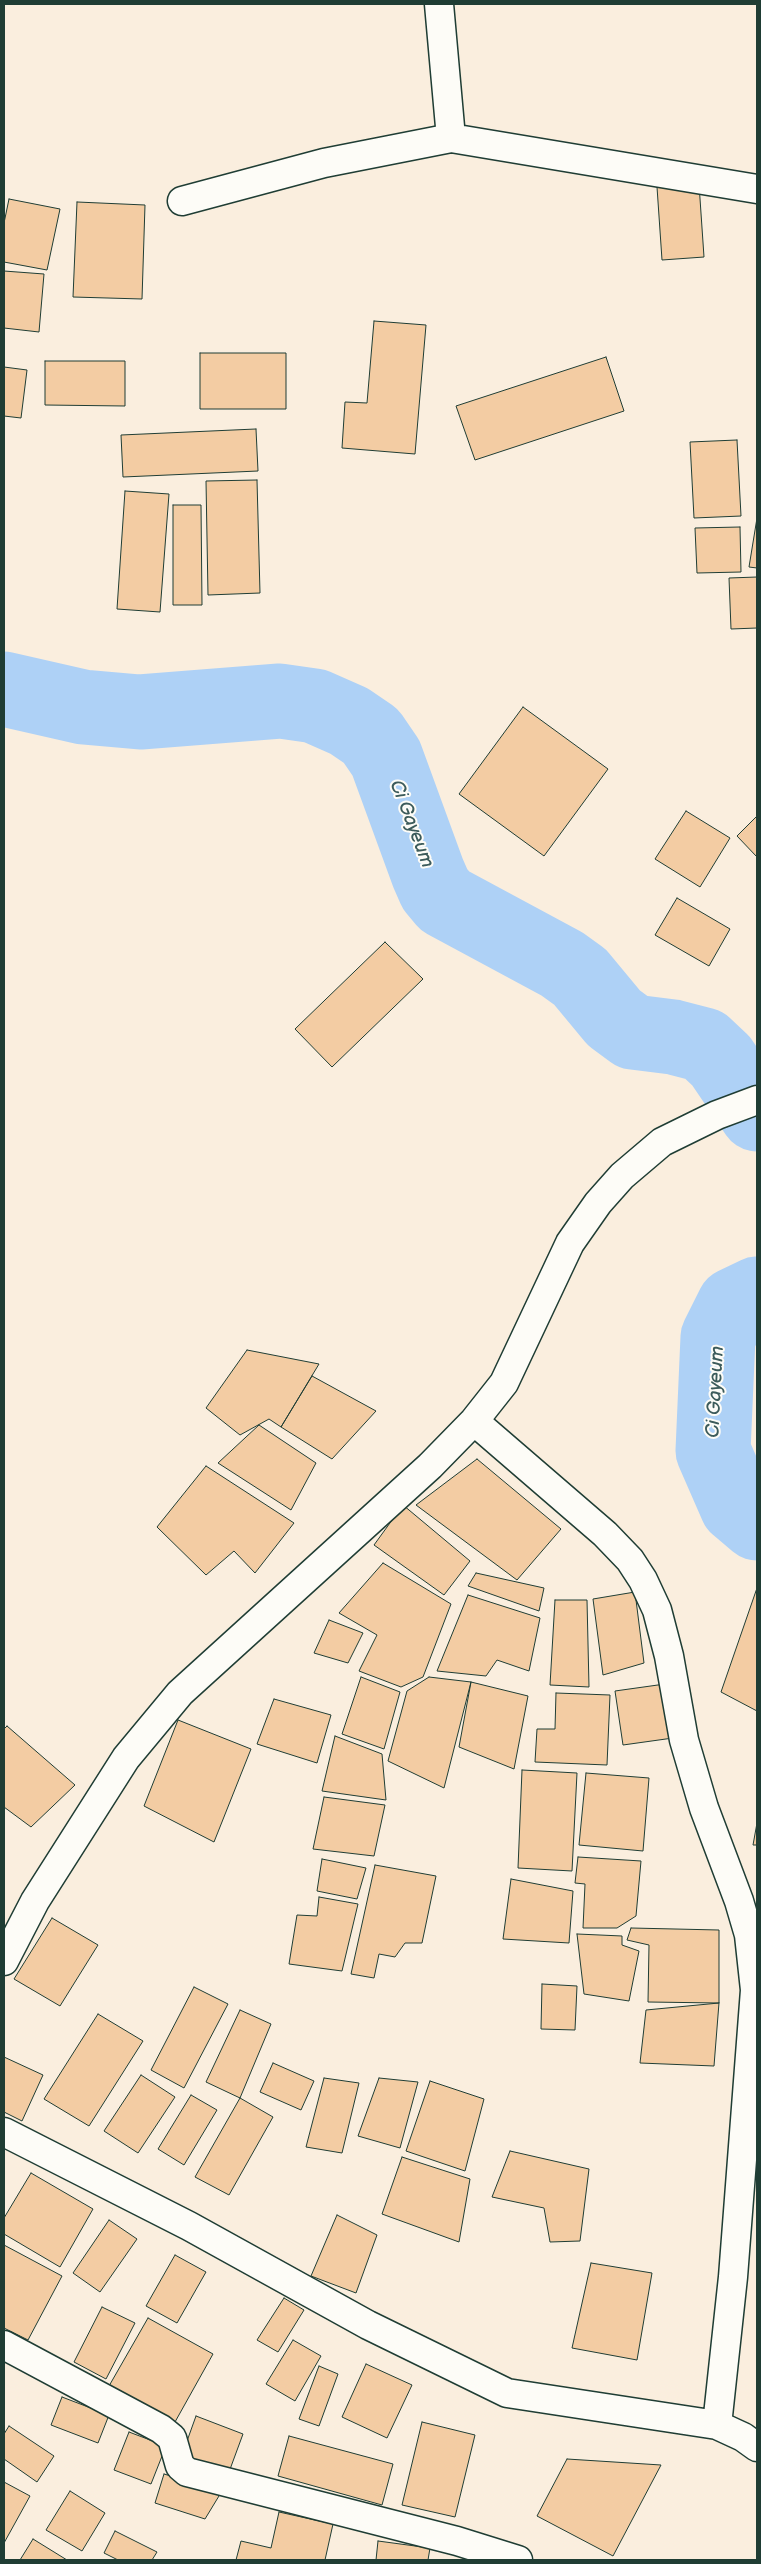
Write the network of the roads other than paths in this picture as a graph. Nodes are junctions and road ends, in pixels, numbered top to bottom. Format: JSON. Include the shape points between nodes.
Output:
{"nodes":[{"id":1,"x":439,"y":4,"type":"edge"},
{"id":2,"x":451,"y":138,"type":"junction"},
{"id":3,"x":757,"y":189,"type":"edge"},
{"id":4,"x":182,"y":201,"type":"dead end"},
{"id":5,"x":757,"y":1100,"type":"edge"},
{"id":6,"x":474,"y":1421,"type":"junction"},
{"id":7,"x":4,"y":1961,"type":"edge"},
{"id":8,"x":4,"y":2132,"type":"edge"},
{"id":9,"x":4,"y":2345,"type":"edge"},
{"id":10,"x":717,"y":2425,"type":"junction"},
{"id":11,"x":757,"y":2447,"type":"edge"},
{"id":12,"x":518,"y":2560,"type":"edge"}],
"edges":[{"from":1,"to":2,"type":"street"},
{"from":2,"to":3,"type":"street"},
{"from":2,"to":4,"type":"street","via":[[344,159]]},
{"from":5,"to":6,"type":"street","via":[[662,1142],[622,1176],[598,1202],[570,1242],[504,1383]]},
{"from":6,"to":7,"type":"street","via":[[430,1466],[180,1693],[126,1758],[36,1901]]},
{"from":6,"to":10,"type":"street","via":[[605,1534],[630,1560],[643,1580],[657,1610],[684,1740],[704,1808],[749,1935],[755,1990],[733,2277]]},
{"from":8,"to":10,"type":"street","via":[[188,2226],[368,2324],[507,2393]]},
{"from":9,"to":12,"type":"street","via":[[161,2429],[172,2438],[180,2466],[187,2472],[457,2541]]},
{"from":10,"to":11,"type":"street"}]}
